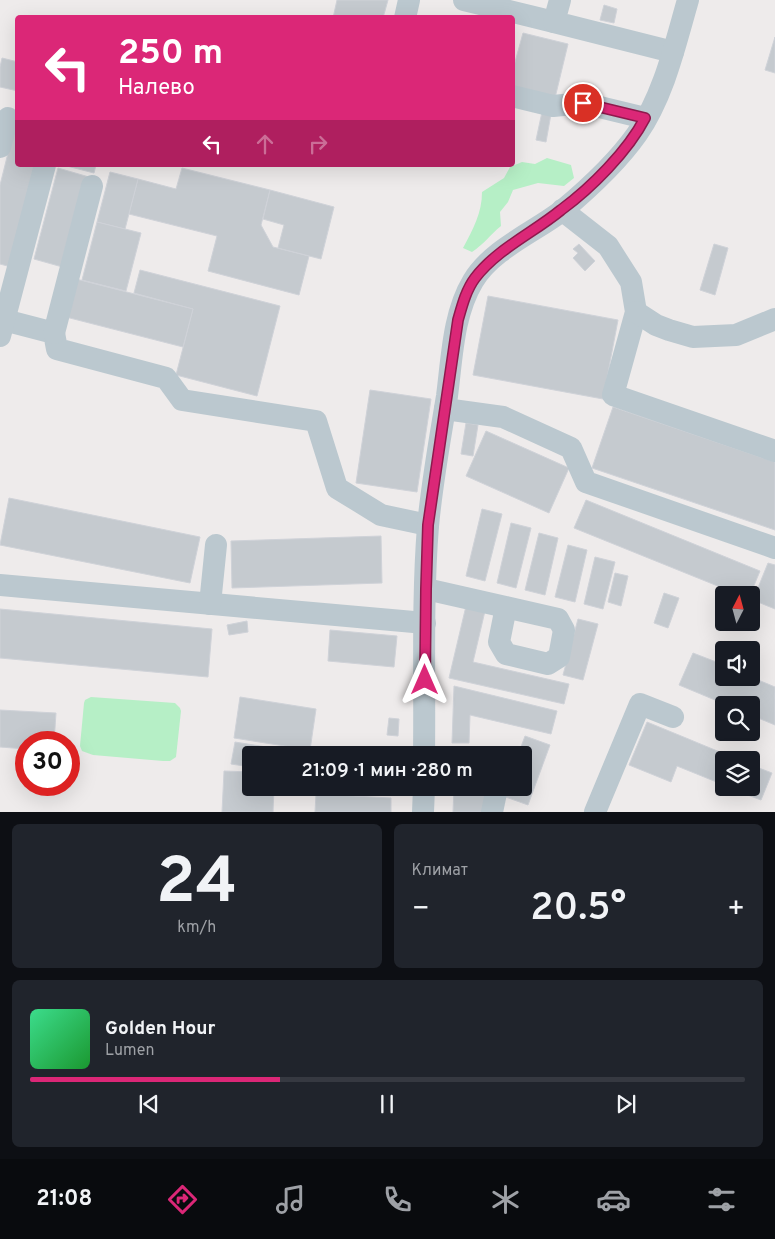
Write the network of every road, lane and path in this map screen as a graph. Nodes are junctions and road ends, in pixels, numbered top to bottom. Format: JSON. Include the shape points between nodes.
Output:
{"nodes":[{"id":1,"x":409,"y":0,"type":"edge"},
{"id":2,"x":464,"y":0,"type":"edge"},
{"id":3,"x":560,"y":0,"type":"edge"},
{"id":4,"x":688,"y":0,"type":"edge"},
{"id":5,"x":406,"y":15,"type":"edge"},
{"id":6,"x":554,"y":22,"type":"junction"},
{"id":7,"x":673,"y":52,"type":"junction"},
{"id":8,"x":515,"y":97,"type":"edge"},
{"id":9,"x":8,"y":118,"type":"dead end"},
{"id":10,"x":645,"y":118,"type":"junction"},
{"id":11,"x":0,"y":147,"type":"edge"},
{"id":12,"x":43,"y":167,"type":"edge"},
{"id":13,"x":92,"y":186,"type":"dead end"},
{"id":14,"x":562,"y":210,"type":"junction"},
{"id":15,"x":7,"y":281,"type":"edge"},
{"id":16,"x":636,"y":312,"type":"junction"},
{"id":17,"x":775,"y":319,"type":"edge"},
{"id":18,"x":2,"y":328,"type":"edge"},
{"id":19,"x":54,"y":333,"type":"junction"},
{"id":20,"x":445,"y":409,"type":"junction"},
{"id":21,"x":775,"y":450,"type":"edge"},
{"id":22,"x":428,"y":525,"type":"junction"},
{"id":23,"x":216,"y":545,"type":"dead end"},
{"id":24,"x":775,"y":548,"type":"edge"},
{"id":25,"x":0,"y":585,"type":"edge"},
{"id":26,"x":426,"y":589,"type":"junction"},
{"id":27,"x":210,"y":604,"type":"junction"},
{"id":28,"x":506,"y":607,"type":"dead end"},
{"id":29,"x":425,"y":623,"type":"junction"},
{"id":30,"x":673,"y":718,"type":"dead end"},
{"id":31,"x":424,"y":746,"type":"edge"},
{"id":32,"x":424,"y":796,"type":"edge"},
{"id":33,"x":495,"y":796,"type":"edge"},
{"id":34,"x":423,"y":812,"type":"edge"},
{"id":35,"x":492,"y":812,"type":"edge"},
{"id":36,"x":595,"y":812,"type":"edge"}],
"edges":[{"from":1,"to":5,"type":"street"},
{"from":2,"to":6,"type":"street"},
{"from":3,"to":6,"type":"street"},
{"from":4,"to":7,"type":"street"},
{"from":6,"to":7,"type":"street"},
{"from":7,"to":10,"type":"street"},
{"from":8,"to":10,"type":"street","via":[[553,106],[583,103]]},
{"from":9,"to":11,"type":"street"},
{"from":10,"to":14,"type":"street","via":[[637,134],[608,168]]},
{"from":12,"to":15,"type":"street"},
{"from":13,"to":19,"type":"street"},
{"from":14,"to":16,"type":"street","via":[[608,246],[631,282]]},
{"from":14,"to":20,"type":"street","via":[[503,251],[474,280],[458,320]]},
{"from":15,"to":18,"type":"street"},
{"from":16,"to":17,"type":"street","via":[[669,330],[693,337],[736,335]]},
{"from":16,"to":21,"type":"street","via":[[614,395]]},
{"from":18,"to":19,"type":"street"},
{"from":19,"to":22,"type":"street","via":[[57,349],[166,378],[182,400],[316,421],[337,488],[381,515]]},
{"from":20,"to":22,"type":"street"},
{"from":20,"to":24,"type":"street","via":[[503,418],[571,448],[586,482]]},
{"from":22,"to":26,"type":"street"},
{"from":23,"to":27,"type":"street"},
{"from":25,"to":27,"type":"street"},
{"from":26,"to":28,"type":"street"},
{"from":26,"to":29,"type":"street"},
{"from":27,"to":29,"type":"street"},
{"from":29,"to":31,"type":"street"},
{"from":30,"to":36,"type":"street","via":[[640,704]]},
{"from":32,"to":34,"type":"street"},
{"from":33,"to":35,"type":"street"}]}
